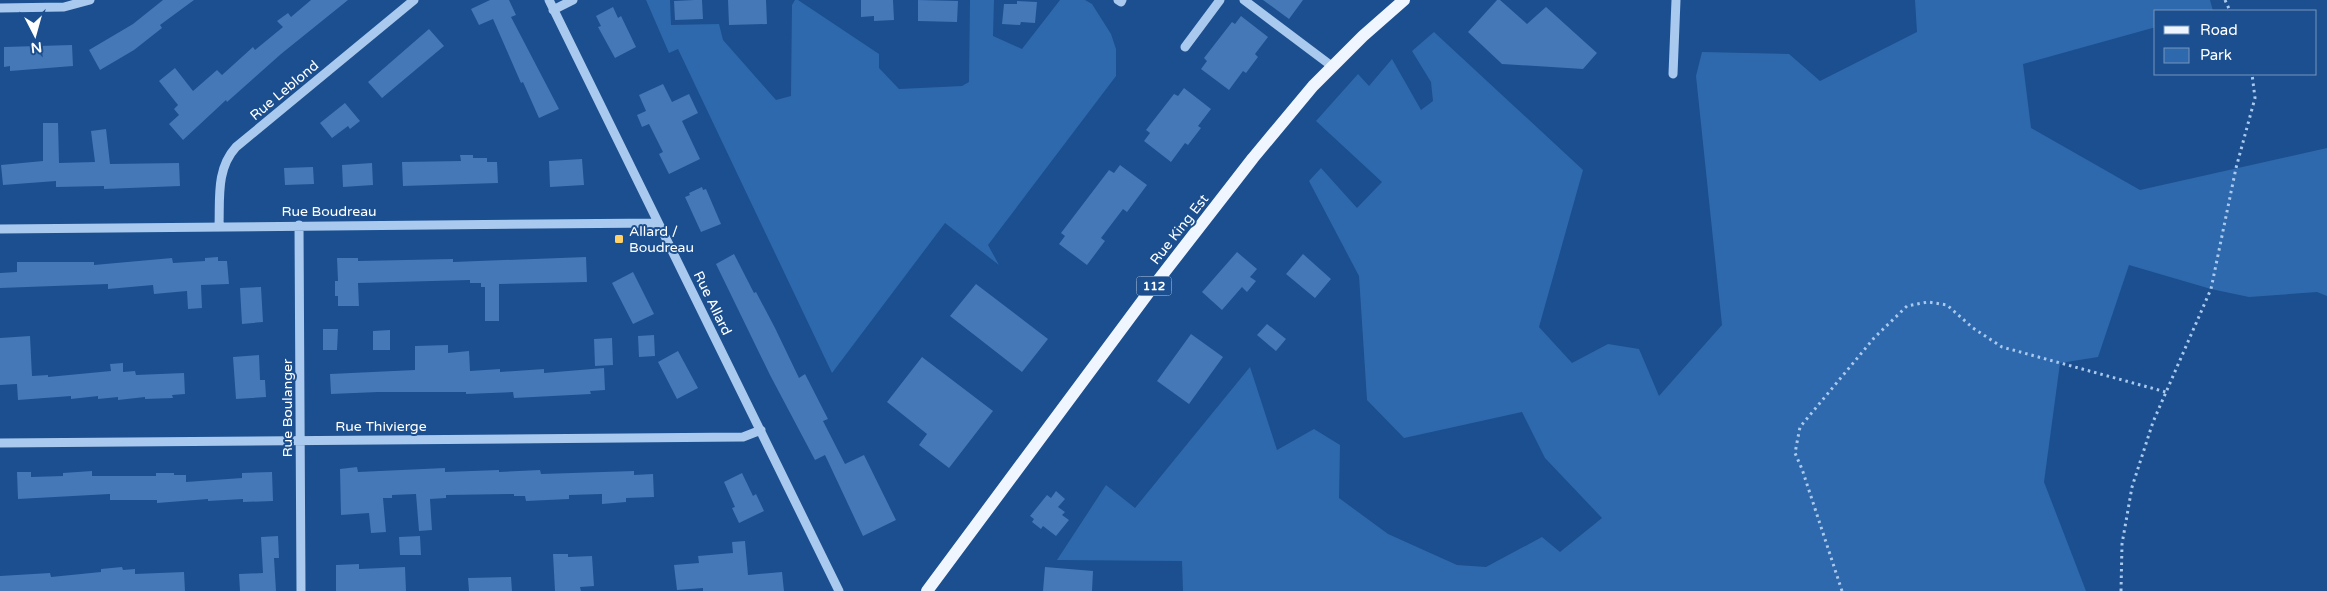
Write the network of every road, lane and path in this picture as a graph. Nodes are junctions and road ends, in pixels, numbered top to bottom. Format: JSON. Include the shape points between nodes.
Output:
{"nodes":[{"id":1,"x":90,"y":0,"type":"edge"},
{"id":2,"x":414,"y":0,"type":"edge"},
{"id":3,"x":549,"y":0,"type":"edge"},
{"id":4,"x":573,"y":0,"type":"edge"},
{"id":5,"x":1118,"y":0,"type":"edge"},
{"id":6,"x":1122,"y":0,"type":"edge"},
{"id":7,"x":1220,"y":0,"type":"edge"},
{"id":8,"x":1244,"y":0,"type":"edge"},
{"id":9,"x":1404,"y":0,"type":"edge"},
{"id":10,"x":1676,"y":0,"type":"edge"},
{"id":11,"x":0,"y":8,"type":"edge"},
{"id":12,"x":554,"y":10,"type":"junction"},
{"id":13,"x":1185,"y":47,"type":"dead end"},
{"id":14,"x":1333,"y":67,"type":"junction"},
{"id":15,"x":1673,"y":74,"type":"dead end"},
{"id":16,"x":2252,"y":75,"type":"edge"},
{"id":17,"x":658,"y":222,"type":"junction"},
{"id":18,"x":299,"y":225,"type":"junction"},
{"id":19,"x":219,"y":226,"type":"junction"},
{"id":20,"x":0,"y":229,"type":"edge"},
{"id":21,"x":2166,"y":392,"type":"junction"},
{"id":22,"x":761,"y":430,"type":"junction"},
{"id":23,"x":301,"y":440,"type":"junction"},
{"id":24,"x":0,"y":442,"type":"edge"},
{"id":25,"x":301,"y":591,"type":"edge"},
{"id":26,"x":839,"y":591,"type":"edge"},
{"id":27,"x":928,"y":591,"type":"edge"},
{"id":28,"x":1842,"y":591,"type":"edge"},
{"id":29,"x":2121,"y":591,"type":"edge"}],
"edges":[{"from":1,"to":11,"type":"street","via":[[64,6]]},
{"from":2,"to":19,"type":"street","name":"Rue Leblond","via":[[227,157],[221,177]]},
{"from":3,"to":12,"type":"street","name":"Rue Allard"},
{"from":4,"to":12,"type":"street"},
{"from":5,"to":6,"type":"street"},
{"from":7,"to":13,"type":"street"},
{"from":8,"to":14,"type":"street"},
{"from":9,"to":14,"type":"main road","name":"Rue King Est","number":"112"},
{"from":10,"to":15,"type":"street"},
{"from":12,"to":17,"type":"street","name":"Rue Allard"},
{"from":14,"to":27,"type":"main road","name":"Rue King Est","number":"112","via":[[1313,86],[1247,166],[1149,292]]},
{"from":16,"to":21,"type":"path","via":[[2255,98],[2236,168],[2211,289]]},
{"from":17,"to":18,"type":"street","name":"Rue Boudreau"},
{"from":17,"to":22,"type":"street","name":"Rue Allard"},
{"from":18,"to":19,"type":"street","name":"Rue Boudreau"},
{"from":18,"to":23,"type":"street","name":"Rue Boulanger"},
{"from":19,"to":20,"type":"street","name":"Rue Boudreau"},
{"from":21,"to":28,"type":"path","via":[[2002,347],[1947,305],[1928,302],[1907,306],[1874,338],[1800,428],[1795,453]]},
{"from":21,"to":29,"type":"path","via":[[2132,487],[2122,544]]},
{"from":22,"to":23,"type":"street","name":"Rue Thivierge","via":[[743,437]]},
{"from":22,"to":26,"type":"street","name":"Rue Allard"},
{"from":23,"to":24,"type":"street","name":"Rue Thivierge"},
{"from":23,"to":25,"type":"street","name":"Rue Boulanger"}]}
